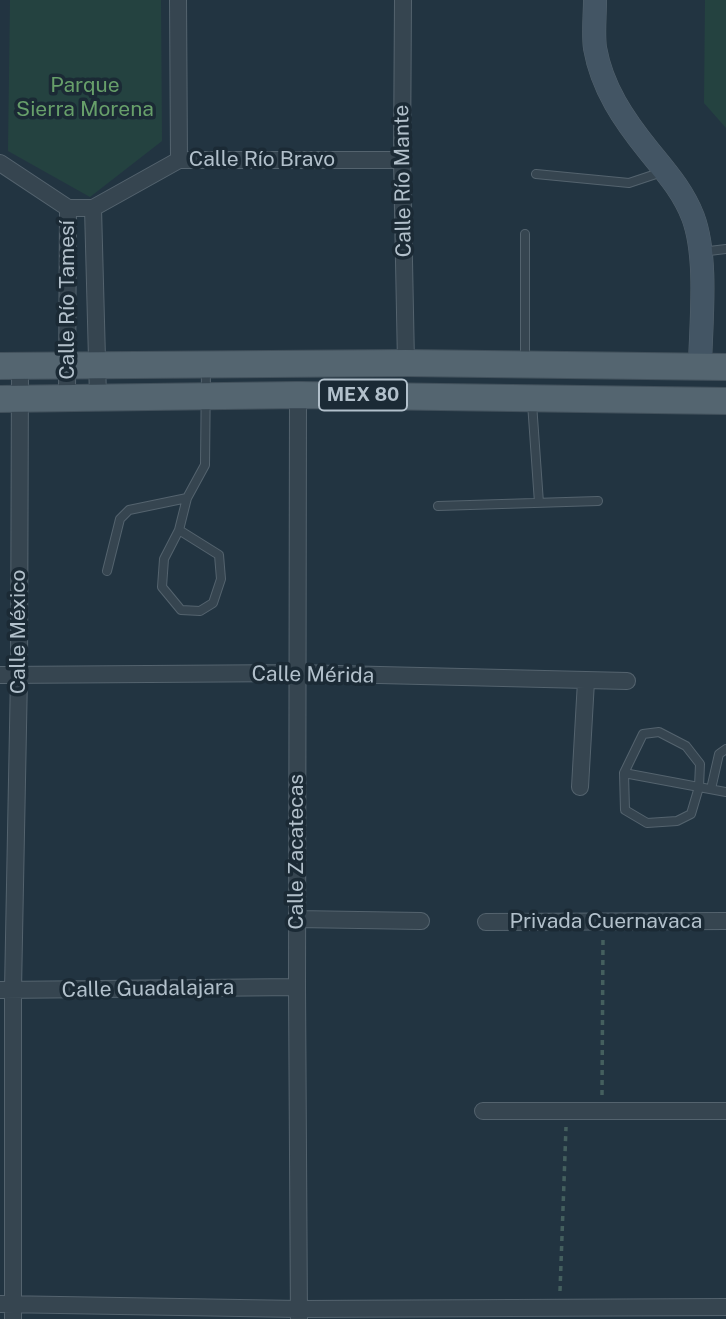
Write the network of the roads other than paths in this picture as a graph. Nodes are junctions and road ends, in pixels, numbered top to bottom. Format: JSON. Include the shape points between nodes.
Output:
{"nodes":[{"id":1,"x":178,"y":0,"type":"edge"},
{"id":2,"x":403,"y":0,"type":"edge"},
{"id":3,"x":595,"y":0,"type":"edge"},
{"id":4,"x":179,"y":160,"type":"junction"},
{"id":5,"x":402,"y":160,"type":"junction"},
{"id":6,"x":0,"y":163,"type":"edge"},
{"id":7,"x":665,"y":172,"type":"junction"},
{"id":8,"x":536,"y":174,"type":"dead end"},
{"id":9,"x":68,"y":208,"type":"junction"},
{"id":10,"x":93,"y":208,"type":"junction"},
{"id":11,"x":525,"y":234,"type":"dead end"},
{"id":12,"x":726,"y":249,"type":"edge"},
{"id":13,"x":701,"y":252,"type":"junction"},
{"id":14,"x":406,"y":363,"type":"junction"},
{"id":15,"x":98,"y":364,"type":"junction"},
{"id":16,"x":206,"y":364,"type":"junction"},
{"id":17,"x":525,"y":364,"type":"junction"},
{"id":18,"x":10,"y":366,"type":"edge"},
{"id":19,"x":68,"y":366,"type":"junction"},
{"id":20,"x":713,"y":366,"type":"edge"},
{"id":21,"x":298,"y":395,"type":"junction"},
{"id":22,"x":206,"y":396,"type":"junction"},
{"id":23,"x":67,"y":397,"type":"junction"},
{"id":24,"x":98,"y":397,"type":"junction"},
{"id":25,"x":531,"y":397,"type":"junction"},
{"id":26,"x":10,"y":399,"type":"edge"},
{"id":27,"x":726,"y":401,"type":"edge"},
{"id":28,"x":187,"y":498,"type":"junction"},
{"id":29,"x":598,"y":501,"type":"dead end"},
{"id":30,"x":540,"y":503,"type":"junction"},
{"id":31,"x":439,"y":506,"type":"dead end"},
{"id":32,"x":179,"y":530,"type":"junction"},
{"id":33,"x":107,"y":571,"type":"dead end"},
{"id":34,"x":297,"y":673,"type":"junction"},
{"id":35,"x":19,"y":675,"type":"junction"},
{"id":36,"x":0,"y":676,"type":"edge"},
{"id":37,"x":586,"y":681,"type":"junction"},
{"id":38,"x":627,"y":681,"type":"dead end"},
{"id":39,"x":726,"y":749,"type":"edge"},
{"id":40,"x":624,"y":773,"type":"junction"},
{"id":41,"x":580,"y":787,"type":"dead end"},
{"id":42,"x":699,"y":787,"type":"junction"},
{"id":43,"x":710,"y":789,"type":"junction"},
{"id":44,"x":726,"y":792,"type":"edge"},
{"id":45,"x":297,"y":919,"type":"junction"},
{"id":46,"x":421,"y":921,"type":"dead end"},
{"id":47,"x":726,"y":921,"type":"edge"},
{"id":48,"x":486,"y":922,"type":"dead end"},
{"id":49,"x":296,"y":987,"type":"junction"},
{"id":50,"x":6,"y":990,"type":"edge"},
{"id":51,"x":483,"y":1111,"type":"dead end"},
{"id":52,"x":726,"y":1111,"type":"edge"},
{"id":53,"x":726,"y":1307,"type":"edge"},
{"id":54,"x":9,"y":1309,"type":"edge"},
{"id":55,"x":299,"y":1314,"type":"edge"}],
"edges":[{"from":1,"to":4,"type":"street"},
{"from":2,"to":5,"type":"street","name":"Calle Río Mante"},
{"from":3,"to":7,"type":"street","via":[[595,46],[602,76],[613,101]]},
{"from":4,"to":5,"type":"street","name":"Calle Río Bravo"},
{"from":4,"to":10,"type":"street","name":"Calle Río Bravo"},
{"from":5,"to":14,"type":"street","name":"Calle Río Mante"},
{"from":6,"to":9,"type":"street"},
{"from":7,"to":8,"type":"lane","via":[[629,183]]},
{"from":7,"to":13,"type":"street","via":[[681,191],[694,219]]},
{"from":9,"to":10,"type":"street","name":"Calle Río Tamesí"},
{"from":9,"to":19,"type":"street","name":"Calle Río Tamesí"},
{"from":10,"to":15,"type":"street","name":"Calle Río Tamesí"},
{"from":11,"to":17,"type":"lane"},
{"from":12,"to":13,"type":"lane"},
{"from":13,"to":20,"type":"street"},
{"from":14,"to":16,"type":"main road","number":"MEX 80"},
{"from":14,"to":17,"type":"main road","number":"MEX 80"},
{"from":15,"to":16,"type":"main road","number":"MEX 80"},
{"from":15,"to":19,"type":"main road","number":"MEX 80"},
{"from":15,"to":24,"type":"street","name":"Calle Río Tamesí"},
{"from":16,"to":22,"type":"lane"},
{"from":17,"to":20,"type":"main road","number":"MEX 80"},
{"from":18,"to":19,"type":"main road","number":"MEX 80"},
{"from":18,"to":26,"type":"street","name":"Calle México"},
{"from":19,"to":23,"type":"street","name":"Calle Río Tamesí"},
{"from":21,"to":22,"type":"main road","number":"MEX 80"},
{"from":21,"to":25,"type":"main road","number":"MEX 80"},
{"from":21,"to":34,"type":"street","name":"Calle Zacatecas"},
{"from":22,"to":24,"type":"main road","number":"MEX 80"},
{"from":22,"to":28,"type":"lane","via":[[205,465]]},
{"from":23,"to":24,"type":"main road","number":"MEX 80"},
{"from":23,"to":26,"type":"main road","number":"MEX 80"},
{"from":25,"to":27,"type":"main road","number":"MEX 80"},
{"from":25,"to":30,"type":"lane"},
{"from":26,"to":35,"type":"street","name":"Calle México"},
{"from":28,"to":32,"type":"lane"},
{"from":28,"to":33,"type":"lane","via":[[129,510],[120,519]]},
{"from":29,"to":30,"type":"lane"},
{"from":30,"to":31,"type":"lane"},
{"from":32,"to":32,"type":"lane","via":[[219,555],[221,579],[213,603],[200,611],[181,610],[162,587],[164,559]]},
{"from":34,"to":35,"type":"street","name":"Calle Mérida"},
{"from":34,"to":37,"type":"street","name":"Calle Mérida"},
{"from":34,"to":45,"type":"street","name":"Calle Zacatecas"},
{"from":35,"to":36,"type":"street","name":"Calle Mérida"},
{"from":35,"to":50,"type":"street","name":"Calle México"},
{"from":37,"to":38,"type":"street","name":"Calle Mérida"},
{"from":37,"to":41,"type":"street"},
{"from":39,"to":43,"type":"lane","via":[[719,754]]},
{"from":40,"to":42,"type":"lane"},
{"from":40,"to":42,"type":"lane","via":[[643,734],[659,732],[687,746],[700,764]]},
{"from":40,"to":42,"type":"lane","via":[[625,810],[647,823],[677,821],[691,814]]},
{"from":42,"to":43,"type":"lane"},
{"from":43,"to":44,"type":"lane"},
{"from":45,"to":46,"type":"street"},
{"from":45,"to":49,"type":"street","name":"Calle Zacatecas"},
{"from":47,"to":48,"type":"street","name":"Privada Cuernavaca"},
{"from":49,"to":50,"type":"street","name":"Calle Guadalajara"},
{"from":49,"to":55,"type":"street","name":"Calle Zacatecas"},
{"from":50,"to":54,"type":"street","name":"Calle México"},
{"from":51,"to":52,"type":"street"},
{"from":53,"to":55,"type":"street"},
{"from":54,"to":55,"type":"street"}]}
